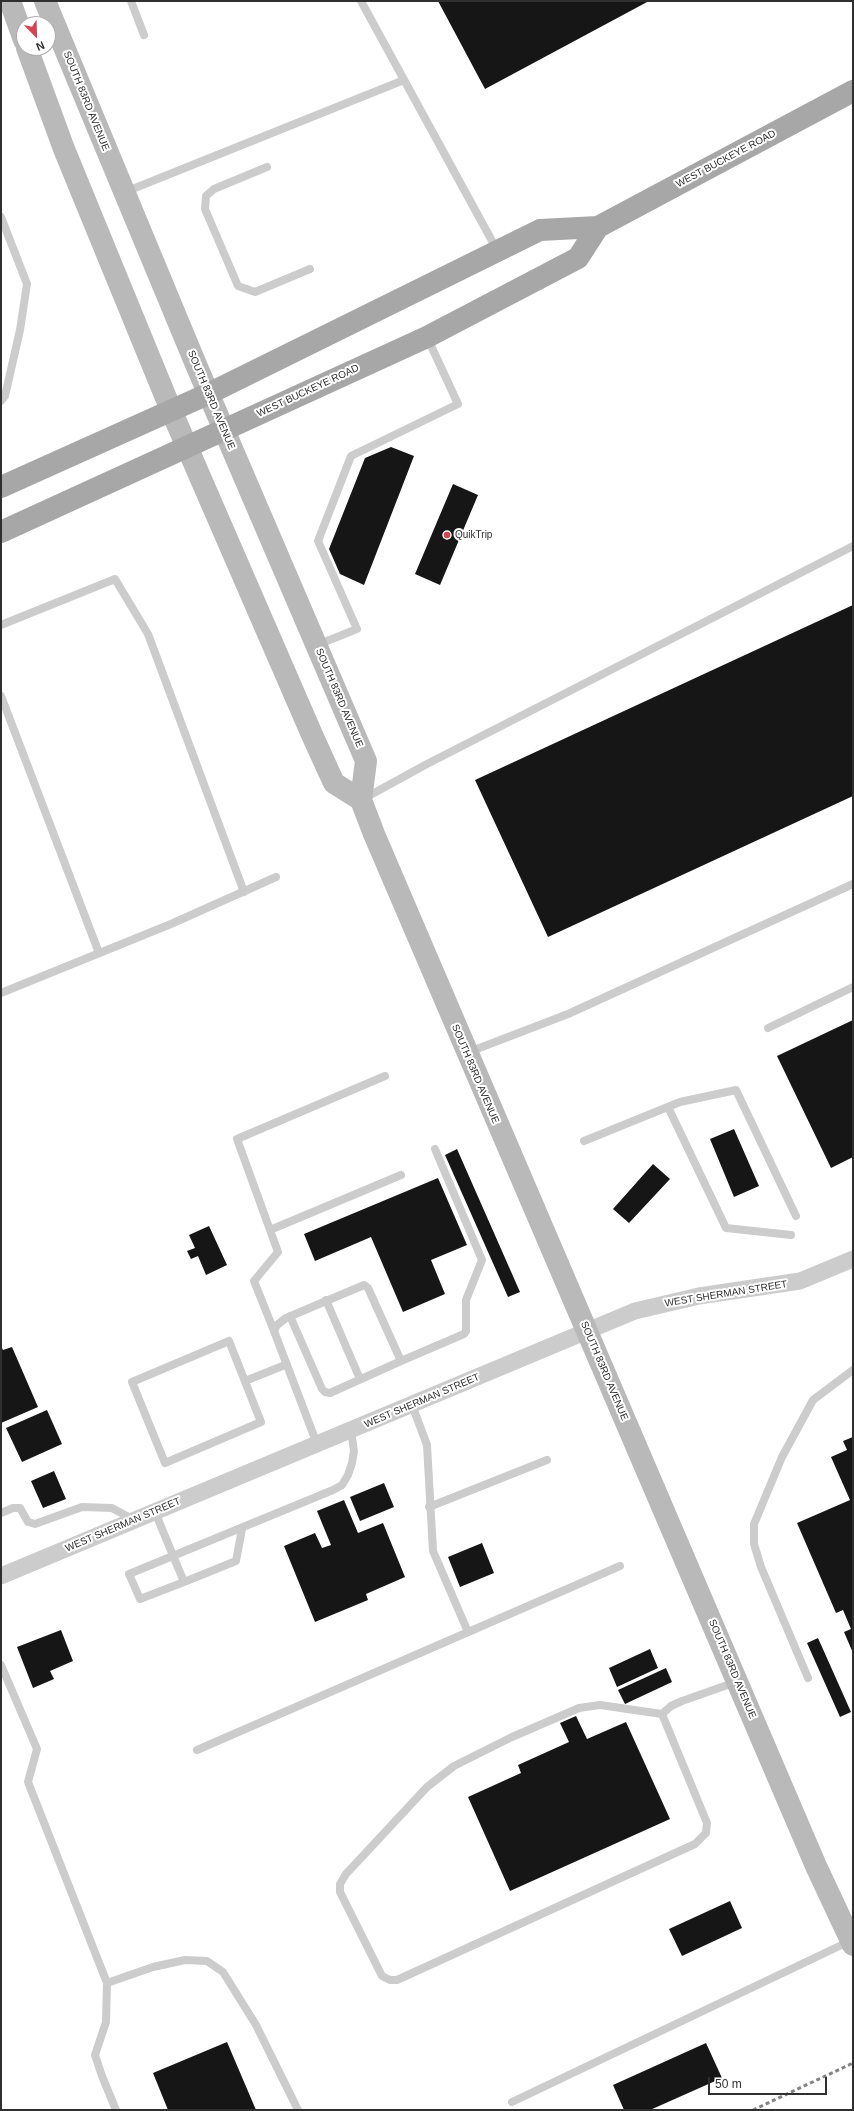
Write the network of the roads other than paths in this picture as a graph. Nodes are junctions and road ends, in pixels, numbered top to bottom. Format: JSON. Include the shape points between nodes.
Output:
{"nodes":[{"id":1,"x":10,"y":1,"type":"edge"},
{"id":2,"x":45,"y":1,"type":"edge"},
{"id":3,"x":131,"y":1,"type":"edge"},
{"id":4,"x":361,"y":1,"type":"edge"},
{"id":5,"x":16,"y":18,"type":"edge"},
{"id":6,"x":144,"y":35,"type":"dead end"},
{"id":7,"x":30,"y":56,"type":"edge"},
{"id":8,"x":404,"y":80,"type":"junction"},
{"id":9,"x":853,"y":91,"type":"edge"},
{"id":10,"x":267,"y":167,"type":"dead end"},
{"id":11,"x":124,"y":192,"type":"junction"},
{"id":12,"x":1,"y":217,"type":"edge"},
{"id":13,"x":598,"y":227,"type":"junction"},
{"id":14,"x":497,"y":251,"type":"junction"},
{"id":15,"x":310,"y":269,"type":"dead end"},
{"id":16,"x":427,"y":337,"type":"junction"},
{"id":17,"x":208,"y":394,"type":"junction"},
{"id":18,"x":1,"y":401,"type":"edge"},
{"id":19,"x":171,"y":410,"type":"junction"},
{"id":20,"x":224,"y":430,"type":"junction"},
{"id":21,"x":187,"y":447,"type":"junction"},
{"id":22,"x":1,"y":486,"type":"edge"},
{"id":23,"x":1,"y":532,"type":"edge"},
{"id":24,"x":853,"y":546,"type":"edge"},
{"id":25,"x":1,"y":625,"type":"edge"},
{"id":26,"x":316,"y":645,"type":"junction"},
{"id":27,"x":1,"y":696,"type":"edge"},
{"id":28,"x":361,"y":800,"type":"junction"},
{"id":29,"x":276,"y":877,"type":"dead end"},
{"id":30,"x":853,"y":884,"type":"edge"},
{"id":31,"x":244,"y":892,"type":"junction"},
{"id":32,"x":99,"y":953,"type":"junction"},
{"id":33,"x":853,"y":987,"type":"edge"},
{"id":34,"x":1,"y":993,"type":"edge"},
{"id":35,"x":768,"y":1028,"type":"dead end"},
{"id":36,"x":466,"y":1053,"type":"junction"},
{"id":37,"x":385,"y":1076,"type":"dead end"},
{"id":38,"x":668,"y":1107,"type":"junction"},
{"id":39,"x":584,"y":1141,"type":"dead end"},
{"id":40,"x":435,"y":1149,"type":"dead end"},
{"id":41,"x":401,"y":1175,"type":"dead end"},
{"id":42,"x":796,"y":1216,"type":"dead end"},
{"id":43,"x":270,"y":1230,"type":"junction"},
{"id":44,"x":791,"y":1235,"type":"dead end"},
{"id":45,"x":853,"y":1259,"type":"edge"},
{"id":46,"x":326,"y":1300,"type":"junction"},
{"id":47,"x":290,"y":1316,"type":"junction"},
{"id":48,"x":587,"y":1331,"type":"junction"},
{"id":49,"x":274,"y":1332,"type":"junction"},
{"id":50,"x":401,"y":1361,"type":"junction"},
{"id":51,"x":285,"y":1365,"type":"junction"},
{"id":52,"x":853,"y":1370,"type":"edge"},
{"id":53,"x":360,"y":1379,"type":"junction"},
{"id":54,"x":245,"y":1381,"type":"junction"},
{"id":55,"x":412,"y":1405,"type":"junction"},
{"id":56,"x":350,"y":1430,"type":"junction"},
{"id":57,"x":317,"y":1444,"type":"junction"},
{"id":58,"x":546,"y":1460,"type":"dead end"},
{"id":59,"x":430,"y":1507,"type":"junction"},
{"id":60,"x":156,"y":1512,"type":"junction"},
{"id":61,"x":1,"y":1513,"type":"edge"},
{"id":62,"x":134,"y":1520,"type":"junction"},
{"id":63,"x":242,"y":1529,"type":"junction"},
{"id":64,"x":173,"y":1556,"type":"junction"},
{"id":65,"x":620,"y":1566,"type":"dead end"},
{"id":66,"x":1,"y":1576,"type":"edge"},
{"id":67,"x":184,"y":1582,"type":"junction"},
{"id":68,"x":468,"y":1632,"type":"junction"},
{"id":69,"x":1,"y":1665,"type":"edge"},
{"id":70,"x":808,"y":1678,"type":"dead end"},
{"id":71,"x":737,"y":1681,"type":"junction"},
{"id":72,"x":662,"y":1714,"type":"junction"},
{"id":73,"x":197,"y":1750,"type":"dead end"},
{"id":74,"x":851,"y":1943,"type":"edge"},
{"id":75,"x":853,"y":1964,"type":"edge"},
{"id":76,"x":107,"y":1983,"type":"junction"},
{"id":77,"x":512,"y":2102,"type":"dead end"},
{"id":78,"x":116,"y":2110,"type":"edge"},
{"id":79,"x":298,"y":2110,"type":"edge"}],
"edges":[{"from":1,"to":5,"type":"main road"},
{"from":2,"to":11,"type":"main road","name":"SOUTH 83RD AVENUE"},
{"from":3,"to":6,"type":"lane"},
{"from":4,"to":8,"type":"lane"},
{"from":7,"to":19,"type":"main road","via":[[64,149]]},
{"from":8,"to":11,"type":"lane"},
{"from":8,"to":14,"type":"lane"},
{"from":9,"to":13,"type":"main road","name":"WEST BUCKEYE ROAD"},
{"from":10,"to":15,"type":"lane","via":[[214,189],[206,196],[205,209],[238,286],[255,292]]},
{"from":11,"to":17,"type":"main road","name":"SOUTH 83RD AVENUE"},
{"from":12,"to":18,"type":"lane","via":[[27,284],[20,330],[5,396]]},
{"from":13,"to":14,"type":"main road","name":"WEST BUCKEYE ROAD","via":[[540,230]]},
{"from":13,"to":16,"type":"main road","name":"WEST BUCKEYE ROAD","via":[[578,258]]},
{"from":14,"to":17,"type":"main road","name":"WEST BUCKEYE ROAD"},
{"from":16,"to":20,"type":"main road","name":"WEST BUCKEYE ROAD"},
{"from":16,"to":26,"type":"lane","via":[[458,404],[351,456],[318,541],[357,629]]},
{"from":17,"to":19,"type":"main road","name":"WEST BUCKEYE ROAD"},
{"from":17,"to":20,"type":"main road","name":"SOUTH 83RD AVENUE"},
{"from":19,"to":21,"type":"main road"},
{"from":19,"to":22,"type":"main road","name":"WEST BUCKEYE ROAD"},
{"from":20,"to":21,"type":"main road","name":"WEST BUCKEYE ROAD"},
{"from":20,"to":26,"type":"main road","name":"SOUTH 83RD AVENUE"},
{"from":21,"to":23,"type":"main road","name":"WEST BUCKEYE ROAD"},
{"from":21,"to":28,"type":"main road","via":[[334,783]]},
{"from":24,"to":28,"type":"lane"},
{"from":25,"to":31,"type":"lane","via":[[115,579],[148,634]]},
{"from":26,"to":28,"type":"main road","name":"SOUTH 83RD AVENUE","via":[[366,761]]},
{"from":27,"to":32,"type":"lane"},
{"from":28,"to":36,"type":"main road","name":"SOUTH 83RD AVENUE"},
{"from":29,"to":31,"type":"lane"},
{"from":30,"to":36,"type":"lane","via":[[575,1011]]},
{"from":31,"to":32,"type":"lane"},
{"from":32,"to":34,"type":"lane"},
{"from":33,"to":35,"type":"lane"},
{"from":36,"to":48,"type":"main road","name":"SOUTH 83RD AVENUE"},
{"from":37,"to":43,"type":"lane","via":[[237,1139]]},
{"from":38,"to":39,"type":"lane"},
{"from":38,"to":42,"type":"lane","via":[[736,1090]]},
{"from":38,"to":44,"type":"lane","via":[[726,1228]]},
{"from":40,"to":50,"type":"lane","via":[[482,1260],[466,1300],[467,1328],[464,1334]]},
{"from":41,"to":43,"type":"lane"},
{"from":43,"to":49,"type":"lane","via":[[278,1252],[254,1281]]},
{"from":45,"to":48,"type":"street","name":"WEST SHERMAN STREET","via":[[800,1281],[665,1303],[635,1311]]},
{"from":46,"to":47,"type":"lane"},
{"from":46,"to":50,"type":"lane","via":[[366,1286]]},
{"from":46,"to":53,"type":"lane"},
{"from":47,"to":49,"type":"lane","via":[[277,1325]]},
{"from":47,"to":53,"type":"lane","via":[[325,1392],[330,1393]]},
{"from":48,"to":55,"type":"street","name":"WEST SHERMAN STREET"},
{"from":48,"to":71,"type":"main road","name":"SOUTH 83RD AVENUE"},
{"from":49,"to":51,"type":"lane"},
{"from":50,"to":53,"type":"lane"},
{"from":51,"to":54,"type":"lane"},
{"from":51,"to":57,"type":"lane"},
{"from":52,"to":70,"type":"lane","via":[[813,1400],[782,1457],[754,1524],[754,1544],[760,1567]]},
{"from":54,"to":54,"type":"lane","via":[[229,1341],[132,1382],[165,1463],[261,1422]]},
{"from":55,"to":56,"type":"street","name":"WEST SHERMAN STREET"},
{"from":55,"to":59,"type":"lane","via":[[427,1445]]},
{"from":56,"to":57,"type":"street","name":"WEST SHERMAN STREET"},
{"from":56,"to":63,"type":"lane","via":[[354,1451],[348,1475],[342,1485]]},
{"from":57,"to":60,"type":"street","name":"WEST SHERMAN STREET"},
{"from":58,"to":59,"type":"lane"},
{"from":59,"to":68,"type":"lane","via":[[433,1551]]},
{"from":60,"to":62,"type":"street","name":"WEST SHERMAN STREET"},
{"from":60,"to":64,"type":"lane"},
{"from":61,"to":62,"type":"lane","via":[[20,1508],[28,1522],[35,1524],[82,1507],[112,1508]]},
{"from":62,"to":66,"type":"street","name":"WEST SHERMAN STREET"},
{"from":63,"to":64,"type":"lane"},
{"from":63,"to":67,"type":"lane","via":[[236,1561]]},
{"from":64,"to":67,"type":"lane"},
{"from":64,"to":67,"type":"lane","via":[[129,1574],[140,1599]]},
{"from":65,"to":68,"type":"lane"},
{"from":68,"to":73,"type":"lane"},
{"from":69,"to":76,"type":"lane","via":[[37,1749],[28,1782]]},
{"from":71,"to":72,"type":"lane","via":[[682,1701]]},
{"from":71,"to":74,"type":"main road","name":"SOUTH 83RD AVENUE"},
{"from":72,"to":72,"type":"lane","via":[[707,1822],[706,1833],[695,1844],[397,1980],[382,1976],[340,1892],[340,1884],[346,1874],[427,1787],[454,1766],[579,1708],[600,1705]]},
{"from":74,"to":75,"type":"main road","name":"SOUTH 83RD AVENUE"},
{"from":74,"to":77,"type":"lane"},
{"from":76,"to":78,"type":"lane","via":[[106,2022],[95,2055]]},
{"from":76,"to":79,"type":"lane","via":[[153,1967],[184,1960],[207,1961],[223,1972],[256,2025]]}]}
